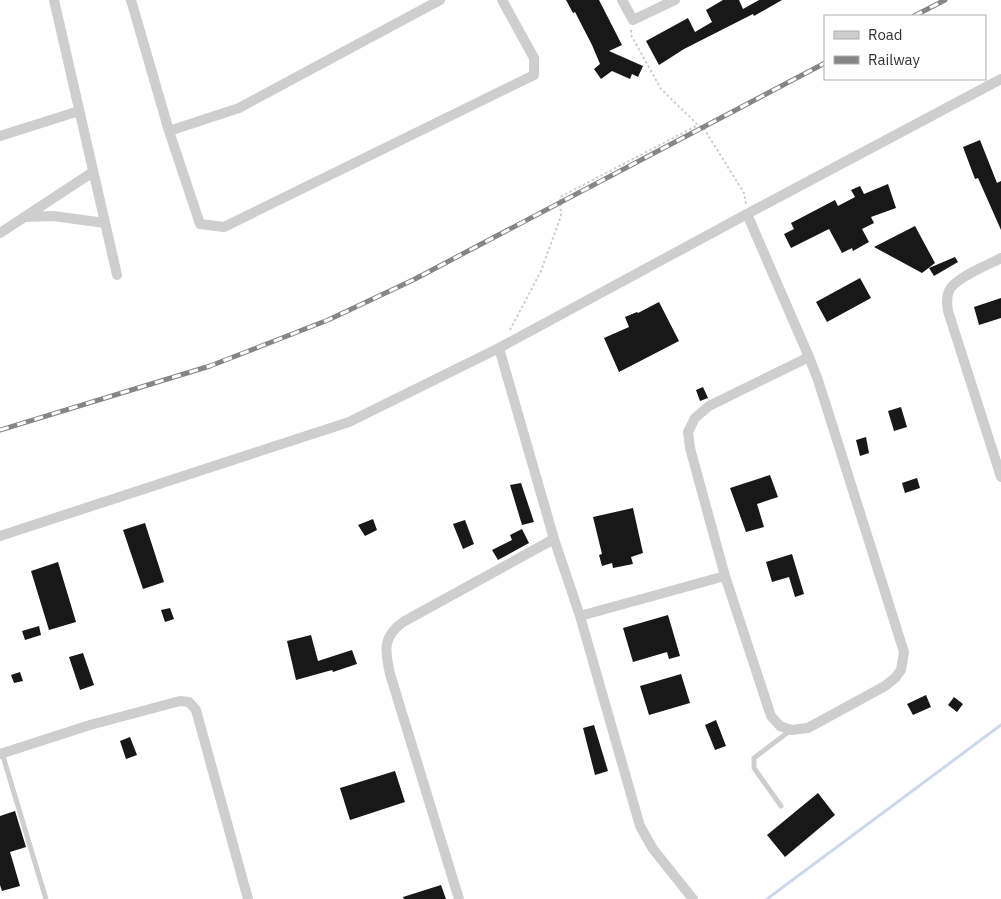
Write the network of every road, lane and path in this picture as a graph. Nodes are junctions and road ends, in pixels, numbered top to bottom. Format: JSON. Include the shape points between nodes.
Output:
{"nodes":[{"id":1,"x":54,"y":0,"type":"edge"},
{"id":2,"x":131,"y":0,"type":"edge"},
{"id":3,"x":440,"y":0,"type":"edge"},
{"id":4,"x":502,"y":0,"type":"edge"},
{"id":5,"x":622,"y":0,"type":"edge"},
{"id":6,"x":675,"y":0,"type":"edge"},
{"id":7,"x":633,"y":20,"type":"junction"},
{"id":8,"x":1001,"y":80,"type":"edge"},
{"id":9,"x":79,"y":111,"type":"junction"},
{"id":10,"x":698,"y":125,"type":"junction"},
{"id":11,"x":169,"y":131,"type":"junction"},
{"id":12,"x":0,"y":136,"type":"edge"},
{"id":13,"x":93,"y":172,"type":"junction"},
{"id":14,"x":747,"y":214,"type":"junction"},
{"id":15,"x":24,"y":217,"type":"junction"},
{"id":16,"x":105,"y":224,"type":"junction"},
{"id":17,"x":0,"y":233,"type":"edge"},
{"id":18,"x":1001,"y":258,"type":"edge"},
{"id":19,"x":117,"y":275,"type":"dead end"},
{"id":20,"x":508,"y":332,"type":"dead end"},
{"id":21,"x":499,"y":348,"type":"junction"},
{"id":22,"x":809,"y":357,"type":"junction"},
{"id":23,"x":1001,"y":476,"type":"edge"},
{"id":24,"x":0,"y":536,"type":"edge"},
{"id":25,"x":554,"y":539,"type":"junction"},
{"id":26,"x":725,"y":576,"type":"junction"},
{"id":27,"x":580,"y":616,"type":"junction"},
{"id":28,"x":791,"y":730,"type":"junction"},
{"id":29,"x":1,"y":754,"type":"edge"},
{"id":30,"x":780,"y":806,"type":"dead end"},
{"id":31,"x":46,"y":899,"type":"edge"},
{"id":32,"x":248,"y":899,"type":"edge"},
{"id":33,"x":459,"y":899,"type":"edge"},
{"id":34,"x":693,"y":899,"type":"edge"}],
"edges":[{"from":1,"to":9,"type":"street"},
{"from":2,"to":11,"type":"street"},
{"from":3,"to":11,"type":"street","via":[[239,108]]},
{"from":4,"to":11,"type":"street","via":[[534,58],[534,75],[224,227],[200,224]]},
{"from":5,"to":7,"type":"street"},
{"from":6,"to":7,"type":"street"},
{"from":7,"to":10,"type":"path","via":[[631,35],[661,89]]},
{"from":8,"to":14,"type":"street"},
{"from":9,"to":12,"type":"street"},
{"from":9,"to":13,"type":"street"},
{"from":10,"to":14,"type":"path","via":[[703,127],[744,193]]},
{"from":10,"to":20,"type":"path","via":[[560,197],[561,216],[541,271]]},
{"from":13,"to":15,"type":"street"},
{"from":13,"to":16,"type":"street"},
{"from":14,"to":21,"type":"street"},
{"from":14,"to":22,"type":"street"},
{"from":15,"to":16,"type":"street","via":[[53,216]]},
{"from":15,"to":17,"type":"street"},
{"from":16,"to":19,"type":"street"},
{"from":18,"to":23,"type":"street","via":[[957,281],[949,290],[947,301]]},
{"from":21,"to":24,"type":"street","via":[[349,422]]},
{"from":21,"to":25,"type":"street"},
{"from":22,"to":26,"type":"street","via":[[709,406],[695,418],[688,432]]},
{"from":22,"to":28,"type":"street","via":[[904,652],[901,670],[884,686],[808,728]]},
{"from":25,"to":27,"type":"street"},
{"from":25,"to":33,"type":"street","via":[[403,622],[388,638],[386,648],[390,674]]},
{"from":26,"to":27,"type":"street"},
{"from":26,"to":28,"type":"street","via":[[771,716],[780,726]]},
{"from":27,"to":34,"type":"street","via":[[640,826],[653,849]]},
{"from":28,"to":30,"type":"lane","via":[[754,758],[754,768]]},
{"from":29,"to":31,"type":"lane"},
{"from":29,"to":32,"type":"street","via":[[180,700],[189,702],[196,710]]}]}
